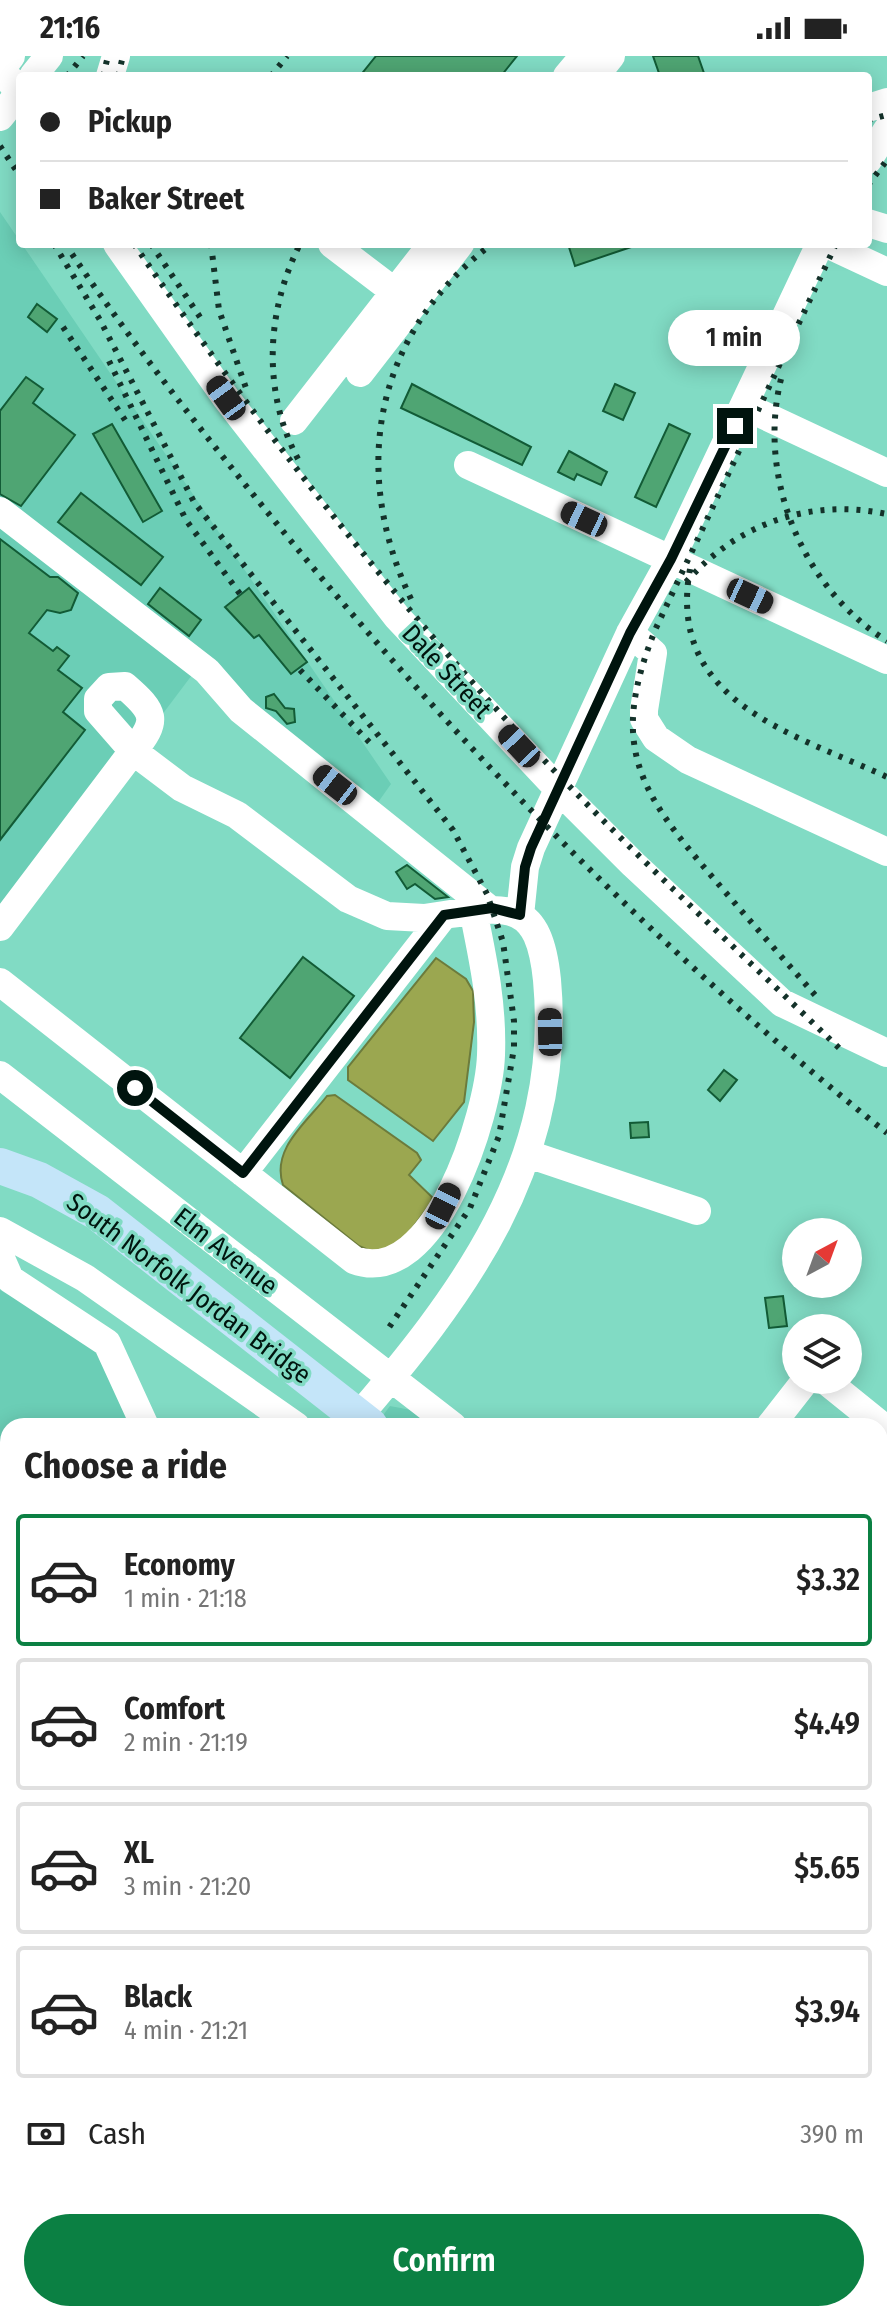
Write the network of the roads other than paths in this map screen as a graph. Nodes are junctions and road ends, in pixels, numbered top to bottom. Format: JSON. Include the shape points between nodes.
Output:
{"nodes":[{"id":1,"x":49,"y":56,"type":"edge"},
{"id":2,"x":584,"y":56,"type":"edge"},
{"id":3,"x":611,"y":56,"type":"edge"},
{"id":4,"x":4,"y":63,"type":"edge"},
{"id":5,"x":36,"y":72,"type":"edge"},
{"id":6,"x":570,"y":72,"type":"edge"},
{"id":7,"x":598,"y":72,"type":"edge"},
{"id":8,"x":16,"y":86,"type":"edge"},
{"id":9,"x":16,"y":99,"type":"edge"},
{"id":10,"x":0,"y":117,"type":"edge"},
{"id":11,"x":887,"y":130,"type":"edge"},
{"id":12,"x":872,"y":154,"type":"edge"},
{"id":13,"x":120,"y":248,"type":"edge"},
{"id":14,"x":135,"y":248,"type":"edge"},
{"id":15,"x":337,"y":248,"type":"edge"},
{"id":16,"x":429,"y":248,"type":"edge"},
{"id":17,"x":457,"y":248,"type":"edge"},
{"id":18,"x":818,"y":248,"type":"edge"},
{"id":19,"x":836,"y":248,"type":"edge"},
{"id":20,"x":887,"y":272,"type":"edge"},
{"id":21,"x":395,"y":292,"type":"junction"},
{"id":22,"x":154,"y":300,"type":"junction"},
{"id":23,"x":360,"y":373,"type":"dead end"},
{"id":24,"x":744,"y":406,"type":"junction"},
{"id":25,"x":294,"y":421,"type":"dead end"},
{"id":26,"x":468,"y":465,"type":"dead end"},
{"id":27,"x":887,"y":473,"type":"edge"},
{"id":28,"x":0,"y":511,"type":"edge"},
{"id":29,"x":671,"y":559,"type":"junction"},
{"id":30,"x":630,"y":633,"type":"junction"},
{"id":31,"x":887,"y":660,"type":"edge"},
{"id":32,"x":559,"y":790,"type":"junction"},
{"id":33,"x":887,"y":852,"type":"edge"},
{"id":34,"x":480,"y":909,"type":"junction"},
{"id":35,"x":444,"y":915,"type":"junction"},
{"id":36,"x":520,"y":915,"type":"junction"},
{"id":37,"x":0,"y":927,"type":"edge"},
{"id":38,"x":0,"y":982,"type":"edge"},
{"id":39,"x":887,"y":1053,"type":"edge"},
{"id":40,"x":0,"y":1075,"type":"edge"},
{"id":41,"x":528,"y":1154,"type":"junction"},
{"id":42,"x":0,"y":1166,"type":"edge"},
{"id":43,"x":243,"y":1173,"type":"junction"},
{"id":44,"x":697,"y":1211,"type":"dead end"},
{"id":45,"x":0,"y":1231,"type":"edge"},
{"id":46,"x":0,"y":1256,"type":"edge"},
{"id":47,"x":391,"y":1379,"type":"junction"},
{"id":48,"x":795,"y":1394,"type":"edge"},
{"id":49,"x":842,"y":1394,"type":"edge"},
{"id":50,"x":141,"y":1418,"type":"edge"},
{"id":51,"x":285,"y":1418,"type":"edge"},
{"id":52,"x":357,"y":1418,"type":"edge"},
{"id":53,"x":360,"y":1418,"type":"edge"},
{"id":54,"x":442,"y":1418,"type":"edge"},
{"id":55,"x":776,"y":1418,"type":"edge"},
{"id":56,"x":872,"y":1418,"type":"edge"}],
"edges":[{"from":1,"to":5,"type":"street"},
{"from":2,"to":6,"type":"street"},
{"from":3,"to":7,"type":"street"},
{"from":4,"to":8,"type":"street"},
{"from":9,"to":10,"type":"street"},
{"from":11,"to":12,"type":"street"},
{"from":13,"to":22,"type":"street","name":"Dale Street"},
{"from":14,"to":22,"type":"street"},
{"from":15,"to":21,"type":"street"},
{"from":16,"to":21,"type":"street"},
{"from":17,"to":23,"type":"street"},
{"from":18,"to":24,"type":"street"},
{"from":19,"to":20,"type":"street"},
{"from":21,"to":25,"type":"street"},
{"from":22,"to":32,"type":"street","name":"Dale Street","via":[[397,617]]},
{"from":24,"to":27,"type":"street"},
{"from":24,"to":29,"type":"street"},
{"from":26,"to":29,"type":"street"},
{"from":28,"to":34,"type":"street","via":[[207,671],[241,710],[452,877]]},
{"from":29,"to":30,"type":"street"},
{"from":29,"to":31,"type":"street"},
{"from":30,"to":32,"type":"street"},
{"from":30,"to":33,"type":"street","via":[[653,653],[644,719],[656,738],[688,760]]},
{"from":32,"to":36,"type":"street","via":[[526,862]]},
{"from":32,"to":39,"type":"street","name":"Dale Street","via":[[782,1003]]},
{"from":34,"to":35,"type":"street"},
{"from":34,"to":36,"type":"street","via":[[507,909]]},
{"from":34,"to":43,"type":"street","via":[[489,997],[488,1087],[461,1170],[416,1244],[379,1265],[354,1260]]},
{"from":35,"to":37,"type":"street","via":[[387,916],[348,899],[256,829],[182,788],[133,751]]},
{"from":35,"to":43,"type":"street"},
{"from":36,"to":41,"type":"street","via":[[541,942],[549,1010],[547,1072]]},
{"from":38,"to":43,"type":"street"},
{"from":40,"to":47,"type":"street","name":"Elm Avenue"},
{"from":41,"to":44,"type":"street"},
{"from":41,"to":47,"type":"street","via":[[485,1247]]},
{"from":42,"to":53,"type":"main road","name":"South Norfolk Jordan Bridge","via":[[39,1180],[97,1212]]},
{"from":45,"to":51,"type":"street","via":[[85,1278]]},
{"from":46,"to":50,"type":"street","via":[[10,1279],[107,1343]]},
{"from":47,"to":52,"type":"street"},
{"from":47,"to":54,"type":"street","name":"Elm Avenue"},
{"from":48,"to":55,"type":"street"},
{"from":49,"to":56,"type":"street"}]}
